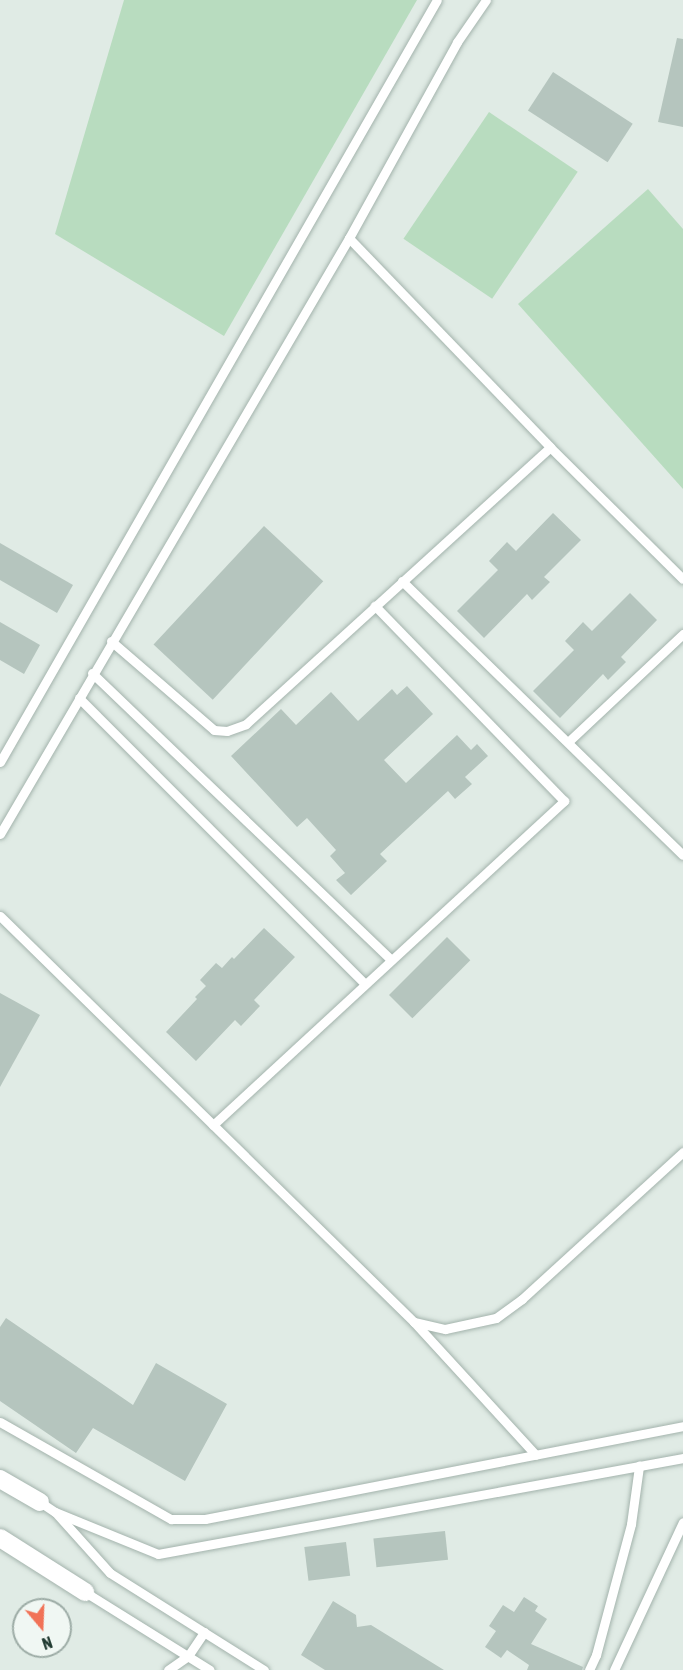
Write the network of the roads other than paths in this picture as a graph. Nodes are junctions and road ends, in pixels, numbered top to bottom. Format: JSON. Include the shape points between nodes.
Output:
{"nodes":[{"id":1,"x":437,"y":0,"type":"edge"},
{"id":2,"x":486,"y":0,"type":"edge"},
{"id":3,"x":349,"y":238,"type":"junction"},
{"id":4,"x":550,"y":447,"type":"junction"},
{"id":5,"x":683,"y":579,"type":"edge"},
{"id":6,"x":402,"y":581,"type":"junction"},
{"id":7,"x":375,"y":606,"type":"junction"},
{"id":8,"x":683,"y":634,"type":"edge"},
{"id":9,"x":111,"y":641,"type":"junction"},
{"id":10,"x":92,"y":673,"type":"junction"},
{"id":11,"x":79,"y":698,"type":"junction"},
{"id":12,"x":568,"y":742,"type":"junction"},
{"id":13,"x":0,"y":762,"type":"edge"},
{"id":14,"x":0,"y":834,"type":"edge"},
{"id":15,"x":683,"y":855,"type":"edge"},
{"id":16,"x":0,"y":916,"type":"edge"},
{"id":17,"x":391,"y":960,"type":"junction"},
{"id":18,"x":365,"y":984,"type":"junction"},
{"id":19,"x":213,"y":1125,"type":"junction"},
{"id":20,"x":683,"y":1152,"type":"edge"},
{"id":21,"x":414,"y":1322,"type":"junction"},
{"id":22,"x":0,"y":1422,"type":"edge"},
{"id":23,"x":683,"y":1426,"type":"edge"},
{"id":24,"x":536,"y":1455,"type":"junction"},
{"id":25,"x":683,"y":1458,"type":"edge"},
{"id":26,"x":639,"y":1466,"type":"junction"},
{"id":27,"x":0,"y":1479,"type":"edge"},
{"id":28,"x":48,"y":1507,"type":"junction"},
{"id":29,"x":683,"y":1522,"type":"edge"},
{"id":30,"x":0,"y":1538,"type":"edge"},
{"id":31,"x":85,"y":1592,"type":"joint"},
{"id":32,"x":204,"y":1632,"type":"junction"},
{"id":33,"x":188,"y":1656,"type":"junction"},
{"id":34,"x":168,"y":1670,"type":"edge"},
{"id":35,"x":210,"y":1670,"type":"edge"},
{"id":36,"x":264,"y":1670,"type":"edge"},
{"id":37,"x":588,"y":1670,"type":"edge"},
{"id":38,"x":614,"y":1670,"type":"edge"}],
"edges":[{"from":1,"to":13,"type":"lane"},
{"from":2,"to":3,"type":"lane","via":[[457,42]]},
{"from":3,"to":4,"type":"lane"},
{"from":3,"to":9,"type":"lane"},
{"from":4,"to":5,"type":"lane"},
{"from":4,"to":6,"type":"lane"},
{"from":6,"to":7,"type":"lane"},
{"from":6,"to":12,"type":"lane"},
{"from":7,"to":9,"type":"lane","via":[[246,724],[227,731],[214,730]]},
{"from":7,"to":17,"type":"lane","via":[[564,801]]},
{"from":8,"to":12,"type":"lane"},
{"from":9,"to":10,"type":"lane"},
{"from":10,"to":11,"type":"lane"},
{"from":10,"to":17,"type":"lane"},
{"from":11,"to":14,"type":"lane"},
{"from":11,"to":18,"type":"lane"},
{"from":12,"to":15,"type":"lane"},
{"from":16,"to":19,"type":"lane"},
{"from":17,"to":18,"type":"lane"},
{"from":18,"to":19,"type":"lane"},
{"from":19,"to":21,"type":"lane"},
{"from":20,"to":21,"type":"lane","via":[[522,1299],[496,1317],[445,1329]]},
{"from":21,"to":24,"type":"lane"},
{"from":22,"to":24,"type":"lane","via":[[171,1519],[205,1519]]},
{"from":23,"to":24,"type":"lane"},
{"from":25,"to":26,"type":"lane"},
{"from":26,"to":28,"type":"lane","via":[[158,1554]]},
{"from":26,"to":37,"type":"lane","via":[[631,1524],[596,1655]]},
{"from":27,"to":28,"type":"street"},
{"from":28,"to":32,"type":"lane","via":[[110,1573]]},
{"from":29,"to":38,"type":"lane"},
{"from":30,"to":31,"type":"street"},
{"from":31,"to":33,"type":"lane"},
{"from":32,"to":33,"type":"lane"},
{"from":32,"to":36,"type":"lane"},
{"from":33,"to":34,"type":"lane"},
{"from":33,"to":35,"type":"lane"}]}
